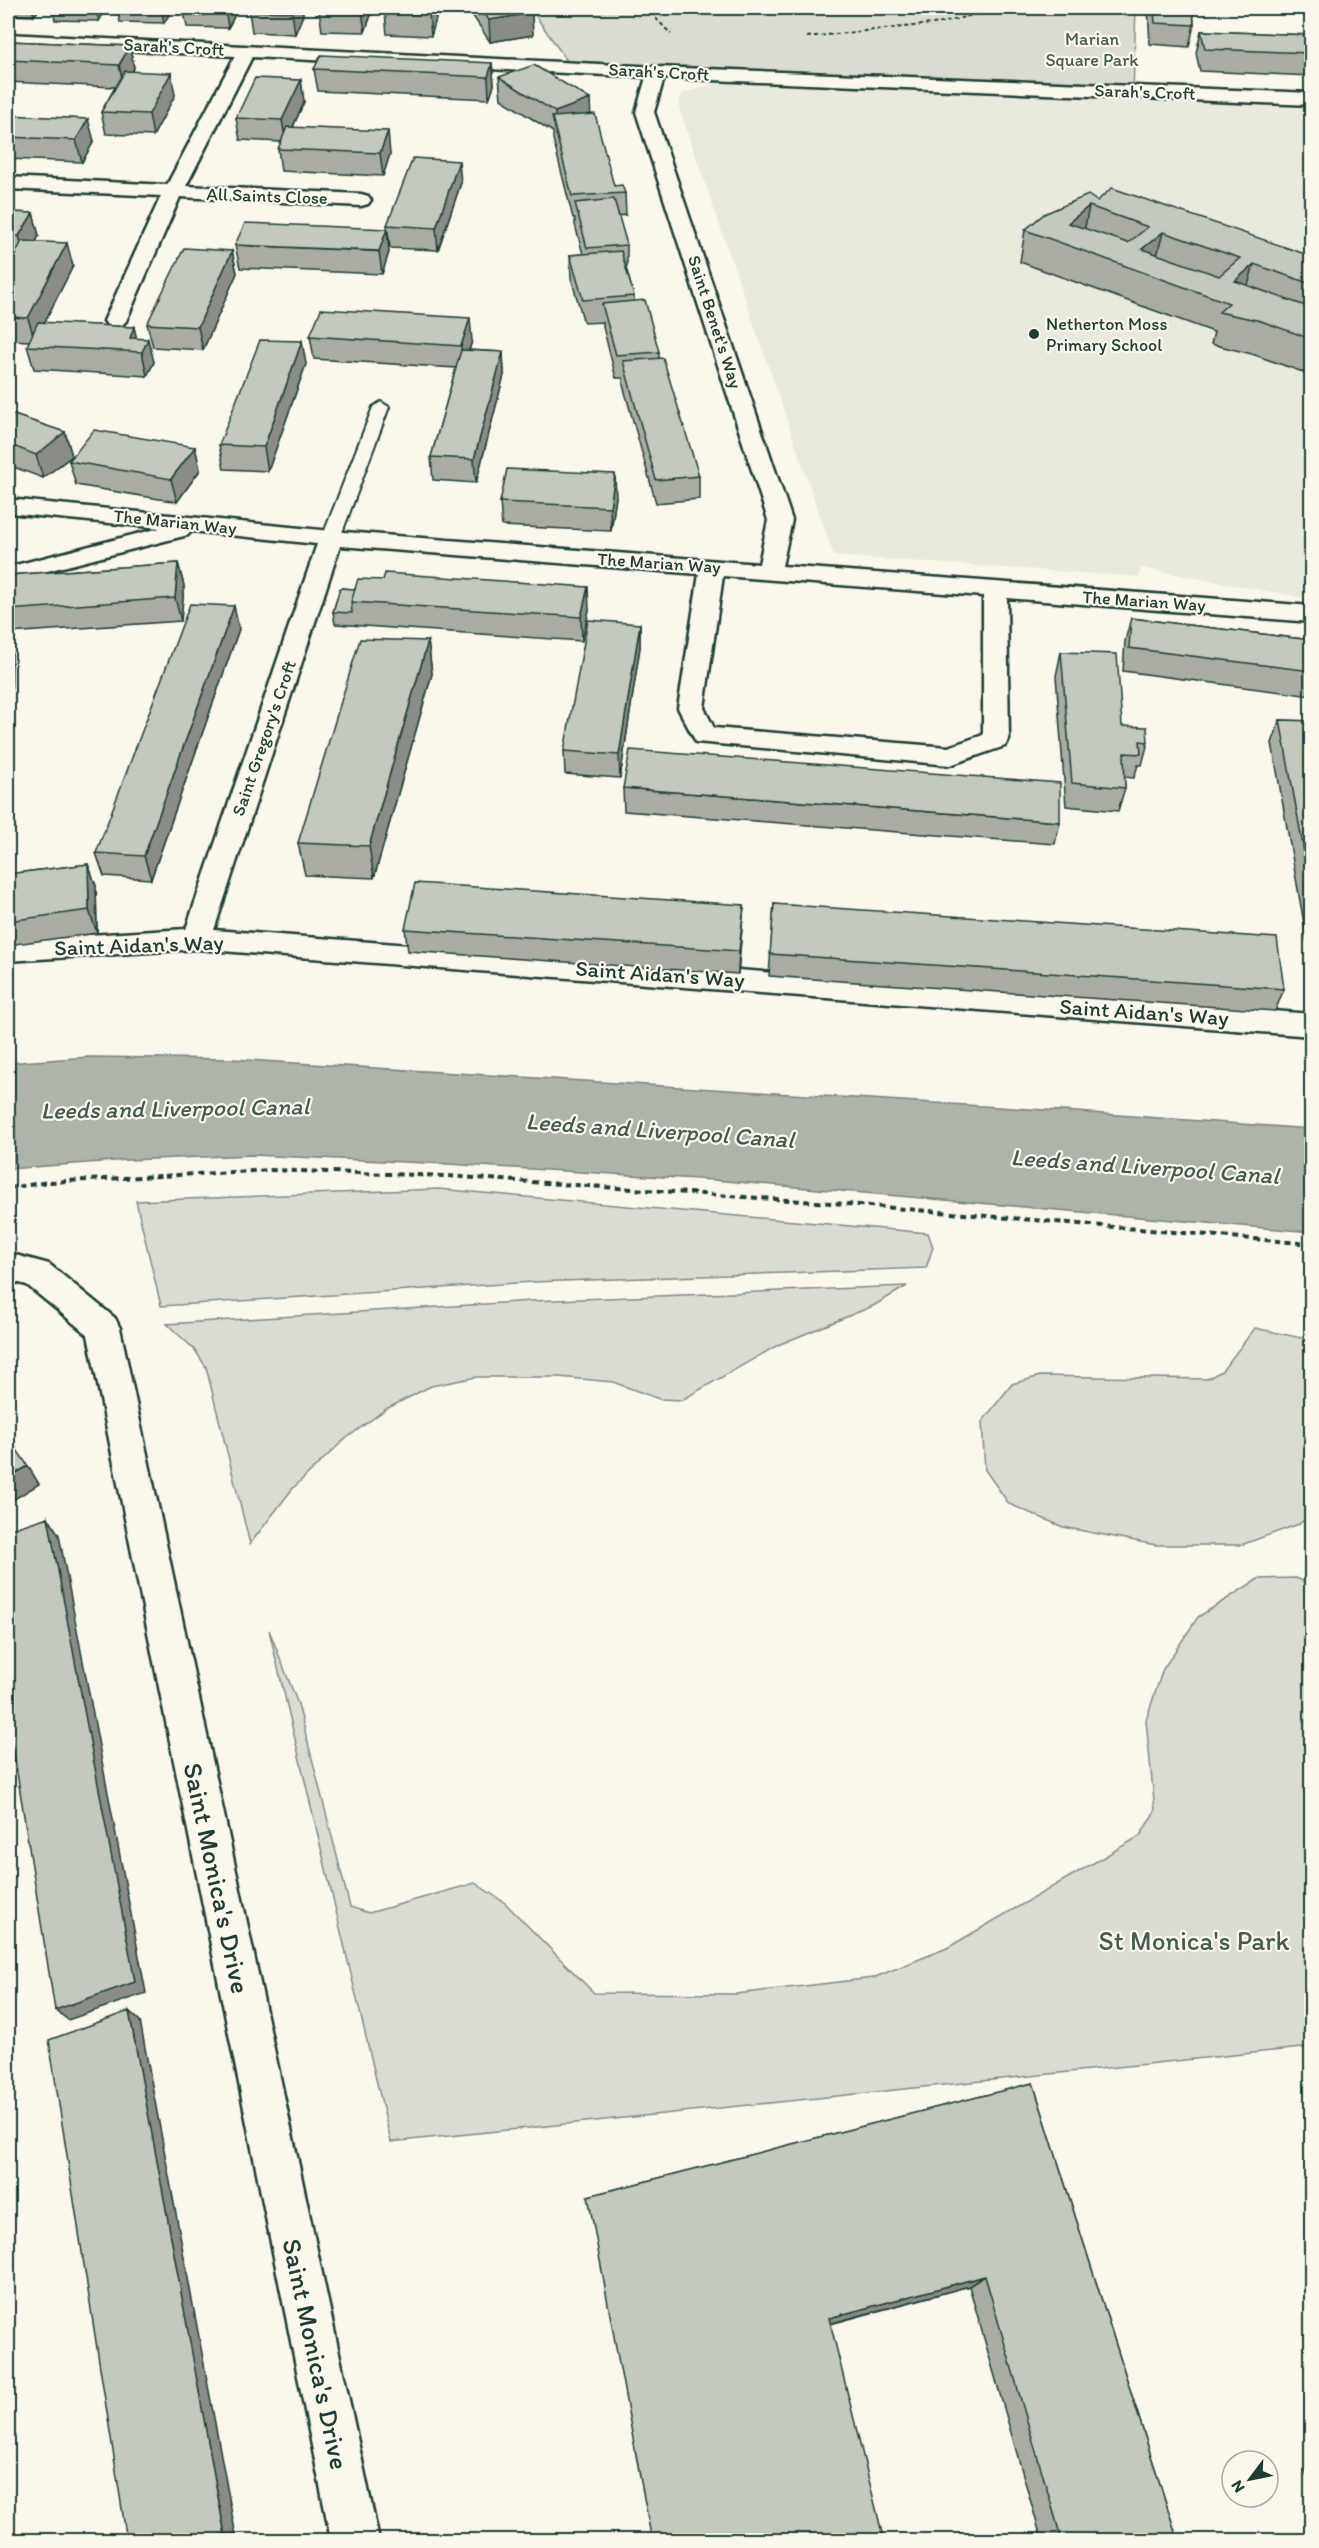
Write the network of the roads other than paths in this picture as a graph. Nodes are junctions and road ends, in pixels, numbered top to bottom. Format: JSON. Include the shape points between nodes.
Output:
{"nodes":[{"id":1,"x":8,"y":39,"type":"edge"},
{"id":2,"x":246,"y":51,"type":"junction"},
{"id":3,"x":657,"y":72,"type":"junction"},
{"id":4,"x":1311,"y":99,"type":"edge"},
{"id":5,"x":8,"y":183,"type":"edge"},
{"id":6,"x":173,"y":191,"type":"junction"},
{"id":7,"x":361,"y":200,"type":"dead end"},
{"id":8,"x":115,"y":321,"type":"dead end"},
{"id":9,"x":381,"y":407,"type":"dead end"},
{"id":10,"x":8,"y":506,"type":"edge"},
{"id":11,"x":203,"y":525,"type":"junction"},
{"id":12,"x":331,"y":538,"type":"junction"},
{"id":13,"x":712,"y":568,"type":"junction"},
{"id":14,"x":769,"y":572,"type":"junction"},
{"id":15,"x":8,"y":573,"type":"edge"},
{"id":16,"x":995,"y":589,"type":"junction"},
{"id":17,"x":1311,"y":614,"type":"edge"},
{"id":18,"x":197,"y":939,"type":"junction"},
{"id":19,"x":8,"y":951,"type":"edge"},
{"id":20,"x":1311,"y":1024,"type":"edge"},
{"id":21,"x":8,"y":1267,"type":"edge"},
{"id":22,"x":355,"y":2541,"type":"edge"}],
"edges":[{"from":1,"to":2,"type":"street","name":"Sarah's Croft"},
{"from":2,"to":3,"type":"street","name":"Sarah's Croft"},
{"from":2,"to":6,"type":"street","name":"All Saints Close"},
{"from":3,"to":4,"type":"street","name":"Sarah's Croft"},
{"from":3,"to":14,"type":"street","name":"Saint Benet's Way","via":[[645,112],[780,520]]},
{"from":5,"to":6,"type":"street","name":"All Saints Close"},
{"from":6,"to":7,"type":"street","name":"All Saints Close"},
{"from":6,"to":8,"type":"street","name":"All Saints Close"},
{"from":9,"to":12,"type":"lane"},
{"from":10,"to":11,"type":"street","name":"The Marian Way"},
{"from":11,"to":12,"type":"street","name":"The Marian Way"},
{"from":11,"to":15,"type":"street"},
{"from":12,"to":13,"type":"street","name":"The Marian Way"},
{"from":12,"to":18,"type":"street","name":"Saint Gregory's Croft"},
{"from":13,"to":14,"type":"street","name":"The Marian Way"},
{"from":13,"to":16,"type":"street","via":[[691,708],[705,736],[950,756],[996,740]]},
{"from":14,"to":16,"type":"street","name":"The Marian Way"},
{"from":16,"to":17,"type":"street","name":"The Marian Way"},
{"from":18,"to":19,"type":"street","name":"Saint Aidan's Way"},
{"from":18,"to":20,"type":"street","name":"Saint Aidan's Way"},
{"from":21,"to":22,"type":"street","name":"Saint Monica's Drive","via":[[37,1274],[103,1328]]}]}
